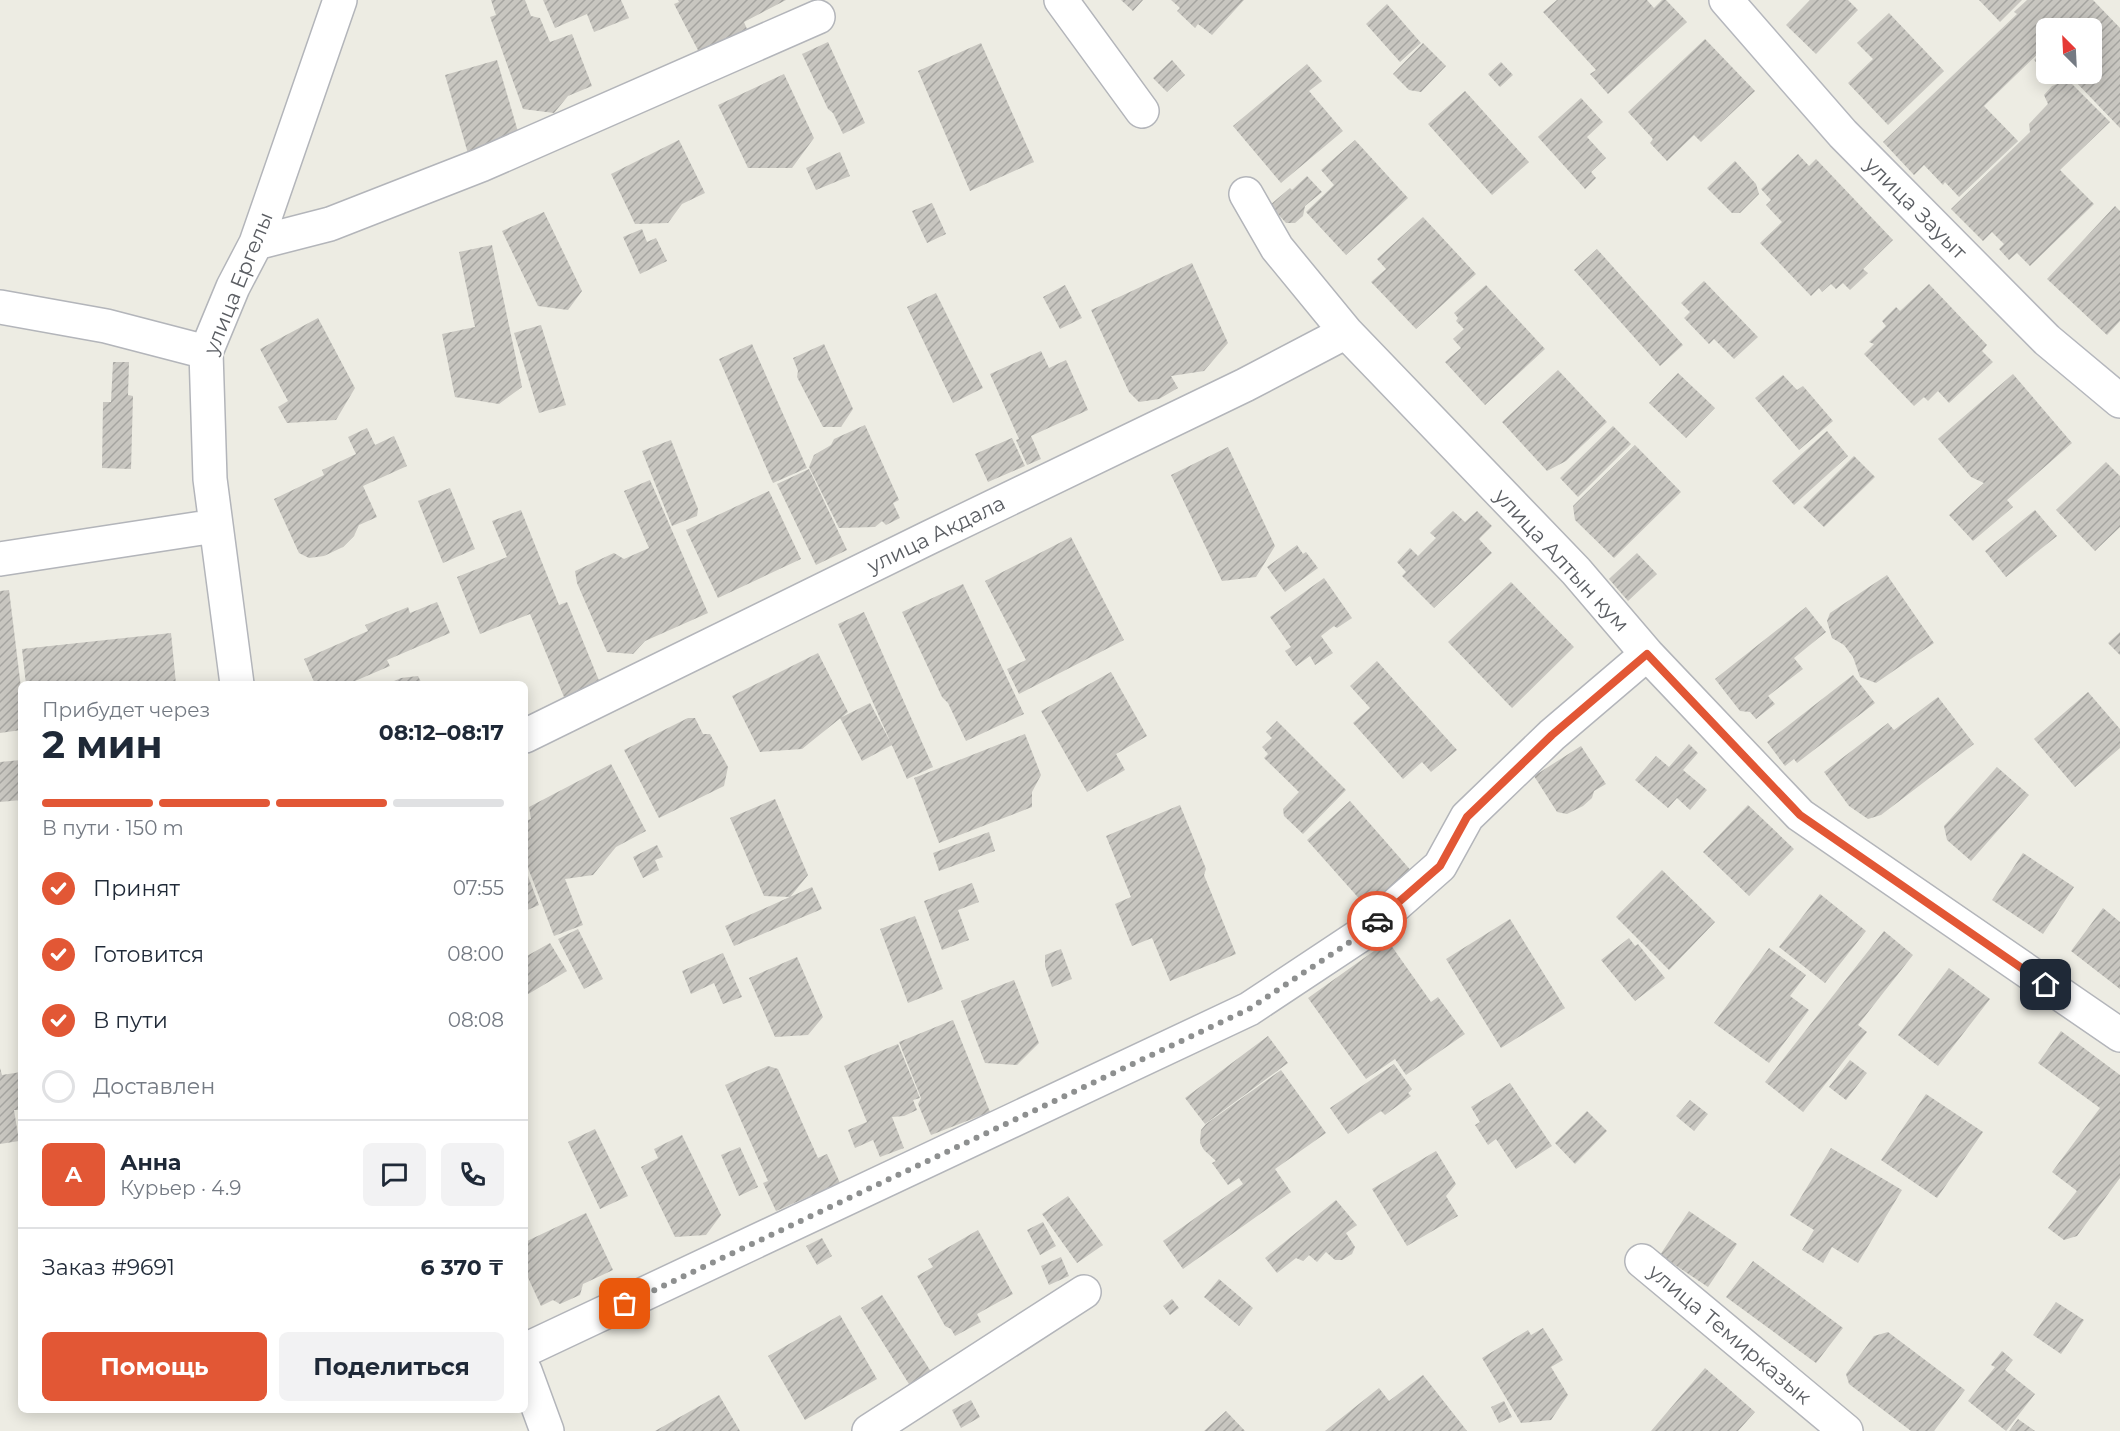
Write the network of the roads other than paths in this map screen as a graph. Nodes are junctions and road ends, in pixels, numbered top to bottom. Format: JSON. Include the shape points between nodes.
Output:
{"nodes":[{"id":1,"x":340,"y":0,"type":"edge"},
{"id":2,"x":1061,"y":0,"type":"edge"},
{"id":3,"x":1726,"y":0,"type":"edge"},
{"id":4,"x":818,"y":17,"type":"dead end"},
{"id":5,"x":1142,"y":111,"type":"dead end"},
{"id":6,"x":1246,"y":195,"type":"dead end"},
{"id":7,"x":256,"y":243,"type":"junction"},
{"id":8,"x":0,"y":307,"type":"edge"},
{"id":9,"x":1346,"y":332,"type":"junction"},
{"id":10,"x":206,"y":352,"type":"junction"},
{"id":11,"x":2120,"y":401,"type":"edge"},
{"id":12,"x":215,"y":526,"type":"junction"},
{"id":13,"x":0,"y":559,"type":"edge"},
{"id":14,"x":1647,"y":654,"type":"junction"},
{"id":15,"x":237,"y":681,"type":"edge"},
{"id":16,"x":528,"y":735,"type":"edge"},
{"id":17,"x":2120,"y":1035,"type":"edge"},
{"id":18,"x":1642,"y":1261,"type":"dead end"},
{"id":19,"x":1084,"y":1292,"type":"dead end"},
{"id":20,"x":528,"y":1349,"type":"edge"},
{"id":21,"x":528,"y":1379,"type":"edge"},
{"id":22,"x":547,"y":1431,"type":"edge"},
{"id":23,"x":868,"y":1431,"type":"edge"},
{"id":24,"x":1846,"y":1431,"type":"edge"}],
"edges":[{"from":1,"to":7,"type":"street","name":"улица Ергелы"},
{"from":2,"to":5,"type":"street"},
{"from":3,"to":11,"type":"street","name":"улица Зауыт","via":[[1859,150],[2047,340]]},
{"from":4,"to":7,"type":"street","via":[[470,169],[330,224]]},
{"from":6,"to":9,"type":"street","name":"улица Алтын кум","via":[[1277,248]]},
{"from":7,"to":10,"type":"street","name":"улица Ергелы"},
{"from":8,"to":10,"type":"street","via":[[106,326]]},
{"from":9,"to":14,"type":"street","name":"улица Алтын кум","via":[[1576,571]]},
{"from":9,"to":16,"type":"street","name":"улица Акдала"},
{"from":10,"to":12,"type":"street","name":"улица Ергелы"},
{"from":12,"to":13,"type":"street"},
{"from":12,"to":15,"type":"street","name":"улица Ергелы"},
{"from":14,"to":17,"type":"street","name":"улица Алтын кум","via":[[1800,815]]},
{"from":14,"to":20,"type":"street","via":[[1552,735],[1467,817],[1440,866],[1365,932],[1249,1009]]},
{"from":18,"to":24,"type":"street","name":"улица Темирказык"},
{"from":19,"to":23,"type":"street"},
{"from":21,"to":22,"type":"street"}]}
